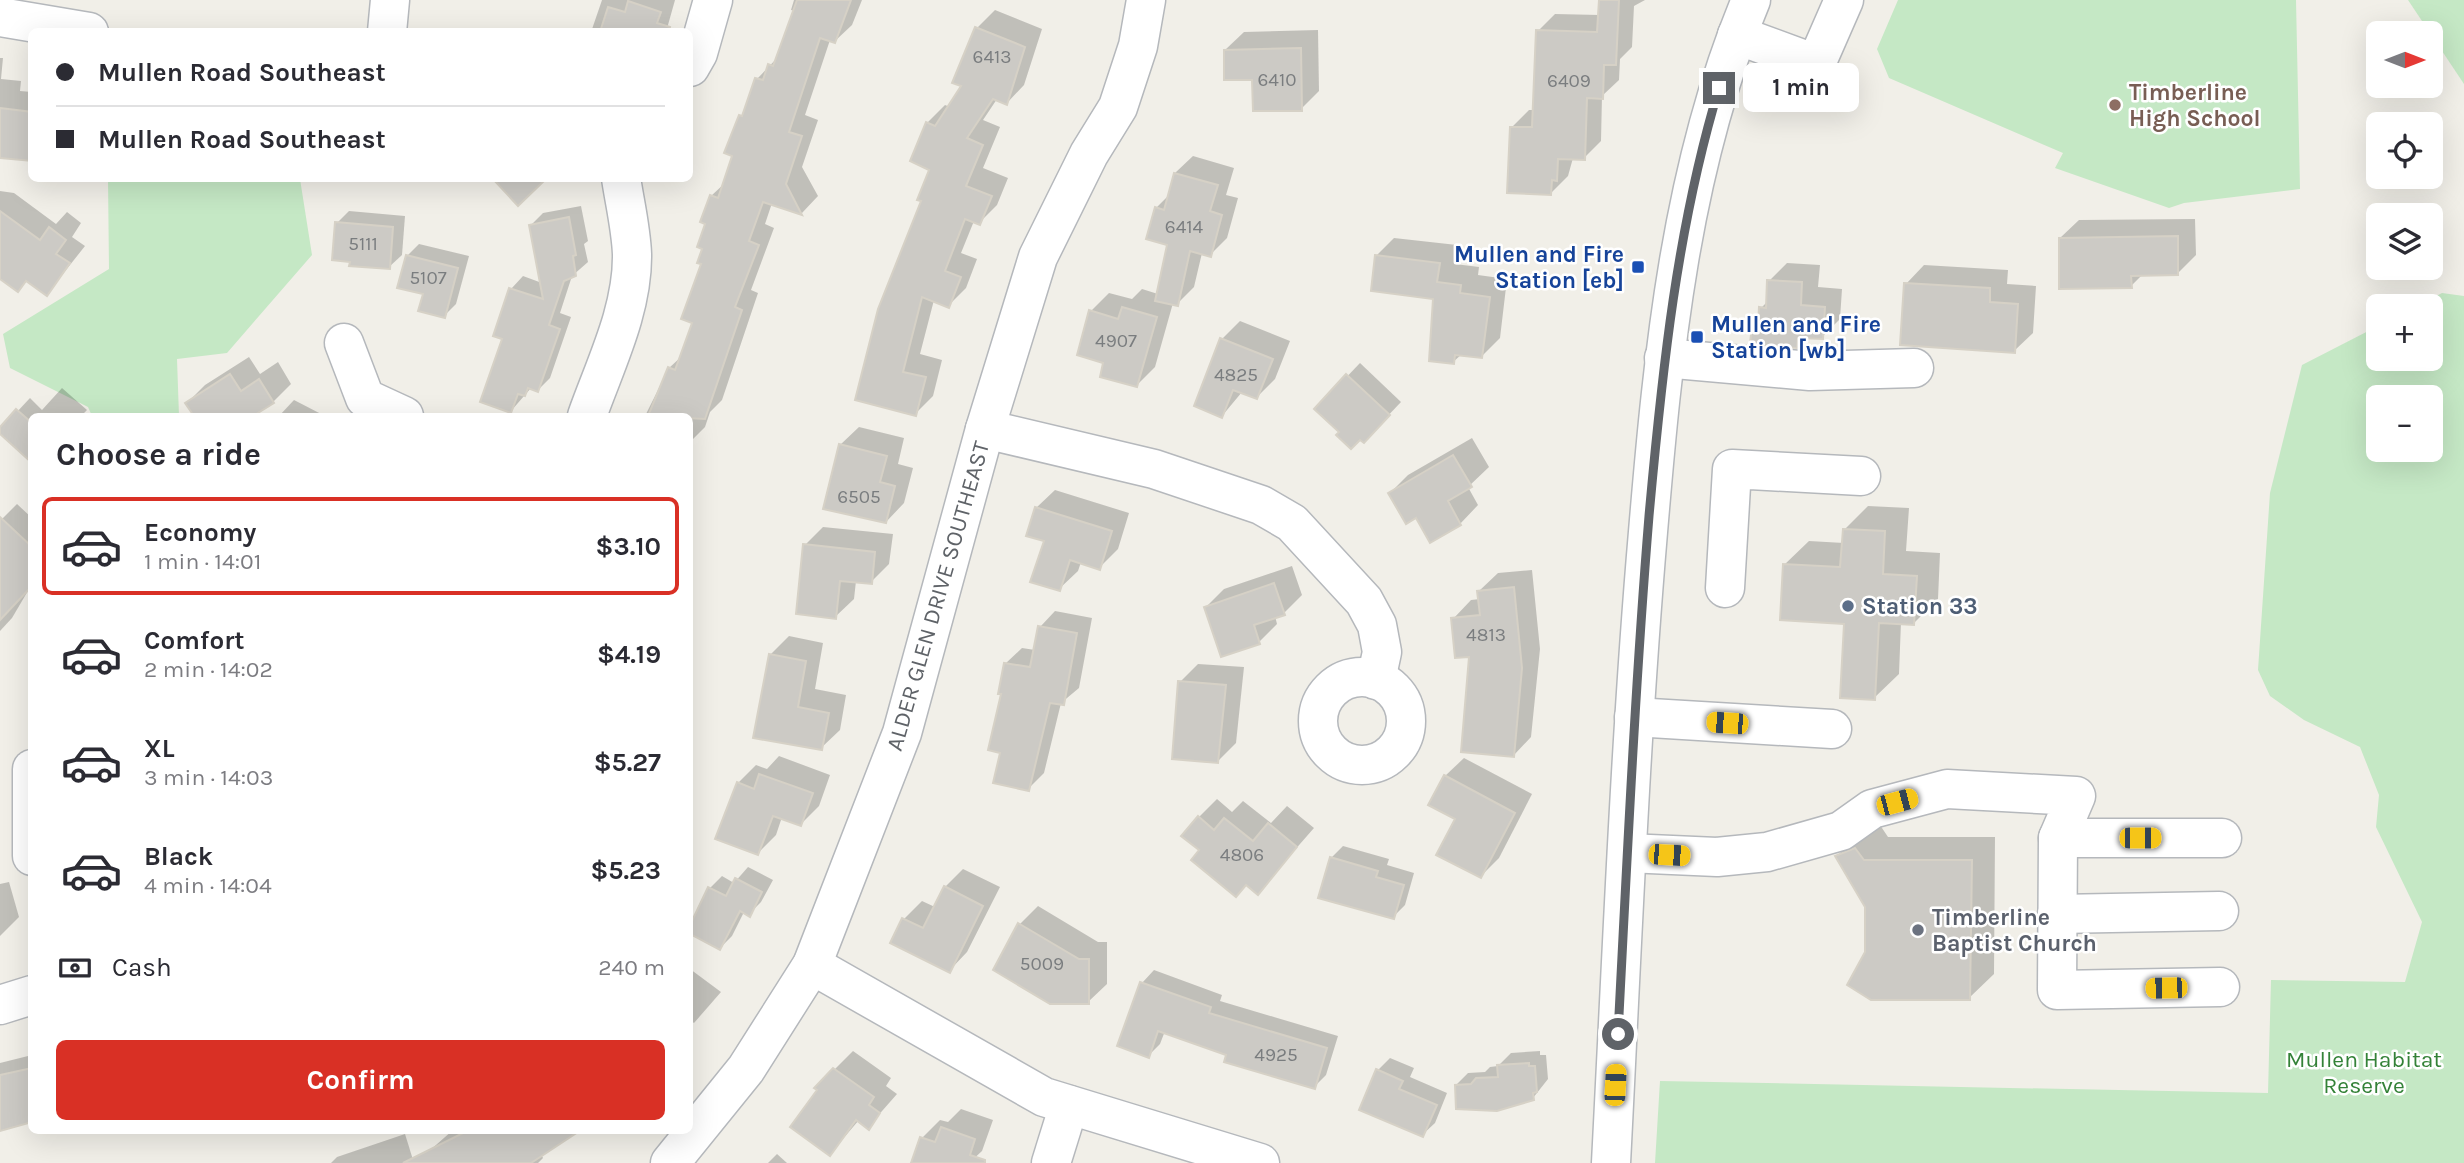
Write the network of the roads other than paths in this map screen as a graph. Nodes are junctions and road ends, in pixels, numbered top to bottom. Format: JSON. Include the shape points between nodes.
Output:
{"nodes":[{"id":1,"x":390,"y":0,"type":"edge"},
{"id":2,"x":713,"y":0,"type":"edge"},
{"id":3,"x":1146,"y":0,"type":"edge"},
{"id":4,"x":1751,"y":0,"type":"edge"},
{"id":5,"x":1844,"y":0,"type":"edge"},
{"id":6,"x":0,"y":17,"type":"edge"},
{"id":7,"x":65,"y":28,"type":"edge"},
{"id":8,"x":387,"y":28,"type":"edge"},
{"id":9,"x":1737,"y":35,"type":"junction"},
{"id":10,"x":693,"y":62,"type":"edge"},
{"id":11,"x":622,"y":182,"type":"edge"},
{"id":12,"x":344,"y":343,"type":"dead end"},
{"id":13,"x":1664,"y":358,"type":"junction"},
{"id":14,"x":1914,"y":368,"type":"dead end"},
{"id":15,"x":398,"y":413,"type":"edge"},
{"id":16,"x":588,"y":413,"type":"edge"},
{"id":17,"x":985,"y":429,"type":"junction"},
{"id":18,"x":1861,"y":476,"type":"dead end"},
{"id":19,"x":1725,"y":588,"type":"dead end"},
{"id":20,"x":1376,"y":680,"type":"dead end"},
{"id":21,"x":1634,"y":717,"type":"junction"},
{"id":22,"x":1832,"y":729,"type":"dead end"},
{"id":23,"x":2058,"y":838,"type":"junction"},
{"id":24,"x":2222,"y":838,"type":"dead end"},
{"id":25,"x":1628,"y":853,"type":"junction"},
{"id":26,"x":2219,"y":911,"type":"dead end"},
{"id":27,"x":2057,"y":914,"type":"junction"},
{"id":28,"x":812,"y":965,"type":"junction"},
{"id":29,"x":2220,"y":987,"type":"dead end"},
{"id":30,"x":28,"y":996,"type":"edge"},
{"id":31,"x":0,"y":1005,"type":"edge"},
{"id":32,"x":1069,"y":1105,"type":"junction"},
{"id":33,"x":670,"y":1163,"type":"edge"},
{"id":34,"x":1051,"y":1163,"type":"edge"},
{"id":35,"x":1260,"y":1163,"type":"edge"},
{"id":36,"x":1611,"y":1163,"type":"edge"}],
"edges":[{"from":1,"to":8,"type":"street"},
{"from":2,"to":10,"type":"street"},
{"from":3,"to":17,"type":"street","name":"ALDER GLEN DRIVE SOUTHEAST","via":[[1138,47],[1118,107],[1038,257]]},
{"from":4,"to":9,"type":"street"},
{"from":5,"to":9,"type":"street","via":[[1816,64]]},
{"from":6,"to":7,"type":"street"},
{"from":9,"to":13,"type":"street","via":[[1712,112],[1682,246]]},
{"from":11,"to":16,"type":"street","via":[[632,257],[627,295]]},
{"from":12,"to":15,"type":"street","via":[[365,398]]},
{"from":13,"to":14,"type":"street","via":[[1810,371]]},
{"from":13,"to":21,"type":"street"},
{"from":17,"to":20,"type":"street","via":[[1154,469],[1261,505],[1292,523],[1364,601],[1377,625],[1382,652]]},
{"from":17,"to":28,"type":"street","name":"ALDER GLEN DRIVE SOUTHEAST","via":[[902,733]]},
{"from":18,"to":19,"type":"street","via":[[1732,469]]},
{"from":21,"to":22,"type":"street"},
{"from":21,"to":25,"type":"street"},
{"from":23,"to":24,"type":"street"},
{"from":23,"to":25,"type":"street","via":[[2076,796],[1947,789],[1872,809],[1841,831],[1767,852],[1717,857]]},
{"from":23,"to":27,"type":"street"},
{"from":25,"to":36,"type":"street"},
{"from":26,"to":27,"type":"street"},
{"from":27,"to":29,"type":"street","via":[[2057,990]]},
{"from":28,"to":32,"type":"street","via":[[1044,1097]]},
{"from":28,"to":33,"type":"street","name":"ALDER GLEN DRIVE SOUTHEAST","via":[[746,1069]]},
{"from":30,"to":31,"type":"street"},
{"from":32,"to":34,"type":"street"},
{"from":32,"to":35,"type":"street"}]}
